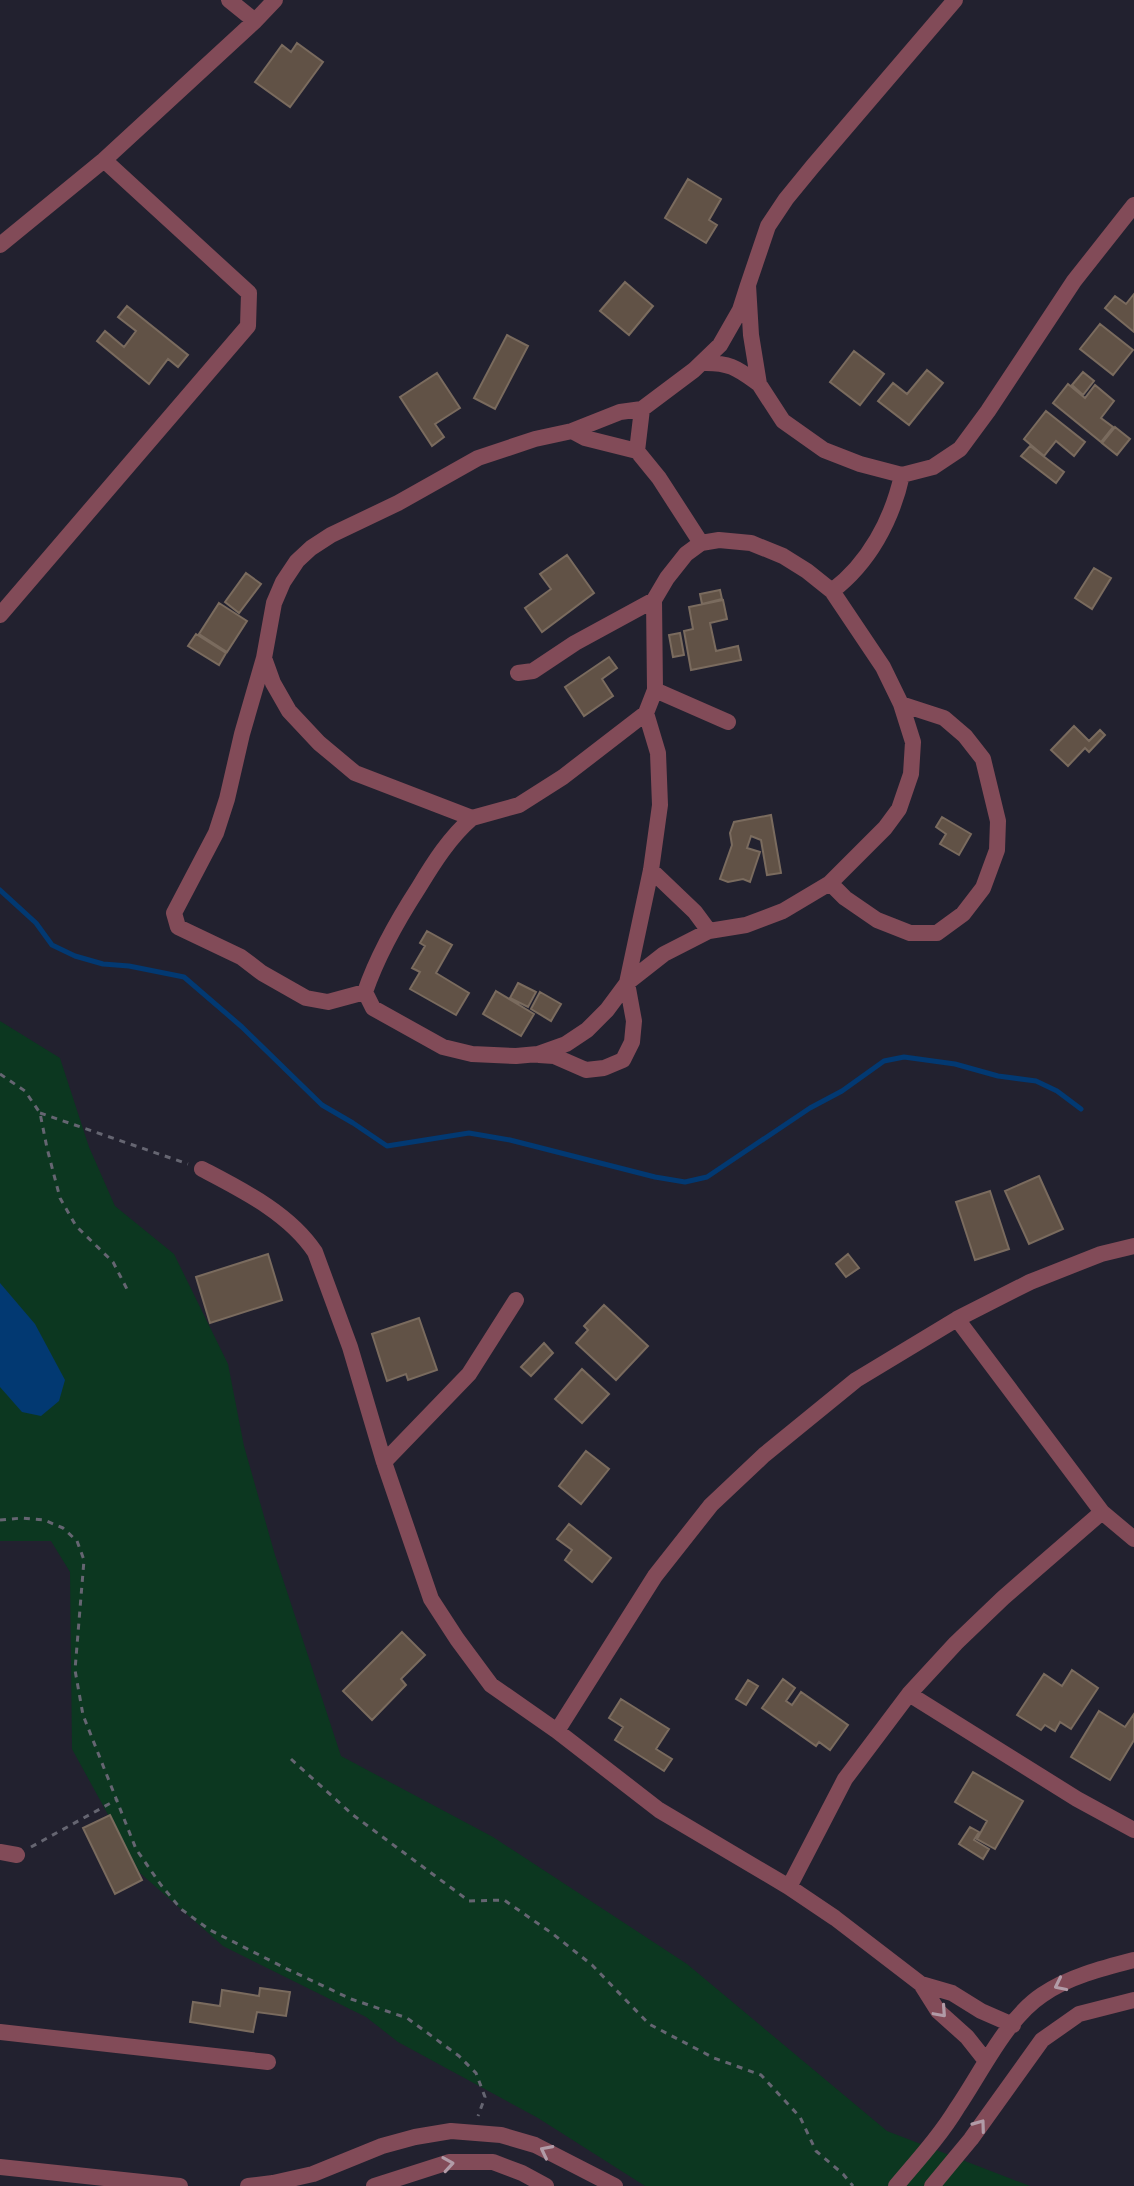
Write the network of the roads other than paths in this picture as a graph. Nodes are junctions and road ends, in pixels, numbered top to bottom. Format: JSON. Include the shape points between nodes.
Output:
{"nodes":[{"id":1,"x":229,"y":0,"type":"edge"},
{"id":2,"x":275,"y":0,"type":"edge"},
{"id":3,"x":955,"y":0,"type":"edge"},
{"id":4,"x":255,"y":21,"type":"junction"},
{"id":5,"x":104,"y":160,"type":"junction"},
{"id":6,"x":1134,"y":205,"type":"edge"},
{"id":7,"x":0,"y":245,"type":"edge"},
{"id":8,"x":748,"y":285,"type":"junction"},
{"id":9,"x":702,"y":363,"type":"junction"},
{"id":10,"x":759,"y":384,"type":"junction"},
{"id":11,"x":642,"y":409,"type":"junction"},
{"id":12,"x":572,"y":431,"type":"junction"},
{"id":13,"x":637,"y":451,"type":"junction"},
{"id":14,"x":902,"y":475,"type":"junction"},
{"id":15,"x":701,"y":543,"type":"junction"},
{"id":16,"x":832,"y":591,"type":"junction"},
{"id":17,"x":654,"y":600,"type":"junction"},
{"id":18,"x":0,"y":615,"type":"edge"},
{"id":19,"x":264,"y":658,"type":"junction"},
{"id":20,"x":518,"y":673,"type":"dead end"},
{"id":21,"x":655,"y":690,"type":"junction"},
{"id":22,"x":901,"y":704,"type":"junction"},
{"id":23,"x":646,"y":713,"type":"junction"},
{"id":24,"x":728,"y":722,"type":"dead end"},
{"id":25,"x":472,"y":818,"type":"junction"},
{"id":26,"x":651,"y":870,"type":"junction"},
{"id":27,"x":830,"y":883,"type":"junction"},
{"id":28,"x":709,"y":931,"type":"junction"},
{"id":29,"x":627,"y":983,"type":"junction"},
{"id":30,"x":365,"y":992,"type":"junction"},
{"id":31,"x":538,"y":1054,"type":"junction"},
{"id":32,"x":202,"y":1169,"type":"road end"},
{"id":33,"x":1134,"y":1246,"type":"edge"},
{"id":34,"x":516,"y":1300,"type":"dead end"},
{"id":35,"x":957,"y":1319,"type":"junction"},
{"id":36,"x":384,"y":1462,"type":"junction"},
{"id":37,"x":1102,"y":1512,"type":"junction"},
{"id":38,"x":1134,"y":1539,"type":"edge"},
{"id":39,"x":909,"y":1694,"type":"junction"},
{"id":40,"x":557,"y":1731,"type":"junction"},
{"id":41,"x":1134,"y":1830,"type":"edge"},
{"id":42,"x":789,"y":1887,"type":"junction"},
{"id":43,"x":1134,"y":1960,"type":"edge"},
{"id":44,"x":921,"y":1984,"type":"junction"},
{"id":45,"x":1134,"y":2000,"type":"edge"},
{"id":46,"x":1013,"y":2025,"type":"junction"},
{"id":47,"x":0,"y":2032,"type":"edge"},
{"id":48,"x":986,"y":2061,"type":"junction"},
{"id":49,"x":268,"y":2062,"type":"dead end"},
{"id":50,"x":0,"y":2167,"type":"edge"},
{"id":51,"x":180,"y":2186,"type":"edge"},
{"id":52,"x":248,"y":2186,"type":"edge"},
{"id":53,"x":374,"y":2186,"type":"edge"},
{"id":54,"x":546,"y":2186,"type":"edge"},
{"id":55,"x":615,"y":2186,"type":"edge"},
{"id":56,"x":896,"y":2186,"type":"edge"},
{"id":57,"x":932,"y":2186,"type":"edge"}],
"edges":[{"from":1,"to":4,"type":"street"},
{"from":2,"to":4,"type":"street"},
{"from":3,"to":8,"type":"street","via":[[786,199],[768,226]]},
{"from":4,"to":5,"type":"street"},
{"from":5,"to":7,"type":"street"},
{"from":5,"to":18,"type":"street","via":[[249,293],[248,326]]},
{"from":6,"to":14,"type":"street","via":[[1074,281],[960,449],[933,467]]},
{"from":8,"to":9,"type":"street","via":[[720,345]]},
{"from":8,"to":10,"type":"street"},
{"from":9,"to":10,"type":"street","via":[[733,366]]},
{"from":9,"to":11,"type":"street"},
{"from":10,"to":14,"type":"street","via":[[783,421],[824,450]]},
{"from":11,"to":12,"type":"street"},
{"from":11,"to":13,"type":"street"},
{"from":12,"to":13,"type":"street"},
{"from":12,"to":19,"type":"street","via":[[478,458],[311,548],[297,561],[274,603]]},
{"from":13,"to":15,"type":"street"},
{"from":14,"to":16,"type":"street","via":[[876,544]]},
{"from":15,"to":16,"type":"street","via":[[751,543],[783,556]]},
{"from":15,"to":17,"type":"street","via":[[686,554]]},
{"from":16,"to":22,"type":"street"},
{"from":17,"to":20,"type":"street","via":[[533,671]]},
{"from":17,"to":21,"type":"street"},
{"from":19,"to":25,"type":"street","via":[[289,711],[355,773]]},
{"from":19,"to":30,"type":"street","via":[[216,833],[174,913],[178,927],[241,957],[306,998],[328,1002]]},
{"from":21,"to":23,"type":"street"},
{"from":21,"to":24,"type":"street"},
{"from":22,"to":27,"type":"street","via":[[913,742],[911,774],[899,809]]},
{"from":22,"to":27,"type":"street","via":[[944,718],[983,759],[998,821],[997,850],[983,888],[963,914],[937,933],[910,933],[877,920]]},
{"from":23,"to":25,"type":"street","via":[[519,805]]},
{"from":23,"to":26,"type":"street","via":[[658,753],[660,805]]},
{"from":25,"to":30,"type":"street","via":[[430,869],[389,935]]},
{"from":26,"to":28,"type":"street"},
{"from":26,"to":29,"type":"street"},
{"from":27,"to":28,"type":"street","via":[[783,911]]},
{"from":28,"to":29,"type":"street","via":[[664,954]]},
{"from":29,"to":31,"type":"street","via":[[587,1030]]},
{"from":29,"to":31,"type":"street","via":[[634,1021],[623,1060],[586,1070]]},
{"from":30,"to":31,"type":"street","via":[[373,1008],[443,1047],[493,1056]]},
{"from":32,"to":36,"type":"street","via":[[276,1214],[315,1252]]},
{"from":33,"to":35,"type":"street","via":[[1030,1282]]},
{"from":34,"to":36,"type":"street","via":[[469,1374]]},
{"from":35,"to":37,"type":"street"},
{"from":35,"to":40,"type":"street","via":[[856,1380],[711,1505],[655,1576]]},
{"from":36,"to":40,"type":"street","via":[[431,1599],[491,1685]]},
{"from":37,"to":38,"type":"street"},
{"from":37,"to":39,"type":"street","via":[[993,1607]]},
{"from":39,"to":41,"type":"street"},
{"from":39,"to":42,"type":"street","via":[[845,1779]]},
{"from":40,"to":42,"type":"street","via":[[659,1810]]},
{"from":42,"to":44,"type":"street"},
{"from":43,"to":46,"type":"street","one_way":true,"via":[[1042,1994]]},
{"from":44,"to":46,"type":"street","via":[[952,1993]]},
{"from":44,"to":48,"type":"street","one_way":true,"via":[[938,2011]]},
{"from":57,"to":45,"type":"street","one_way":true,"via":[[1042,2040],[1079,2014]]},
{"from":46,"to":48,"type":"street"},
{"from":47,"to":49,"type":"street"},
{"from":48,"to":56,"type":"street","via":[[956,2110]]},
{"from":50,"to":51,"type":"street"},
{"from":55,"to":52,"type":"street","one_way":true,"via":[[535,2145],[501,2135],[451,2131],[382,2146],[313,2174]]},
{"from":53,"to":54,"type":"street","one_way":true,"via":[[449,2162],[493,2162]]}]}
